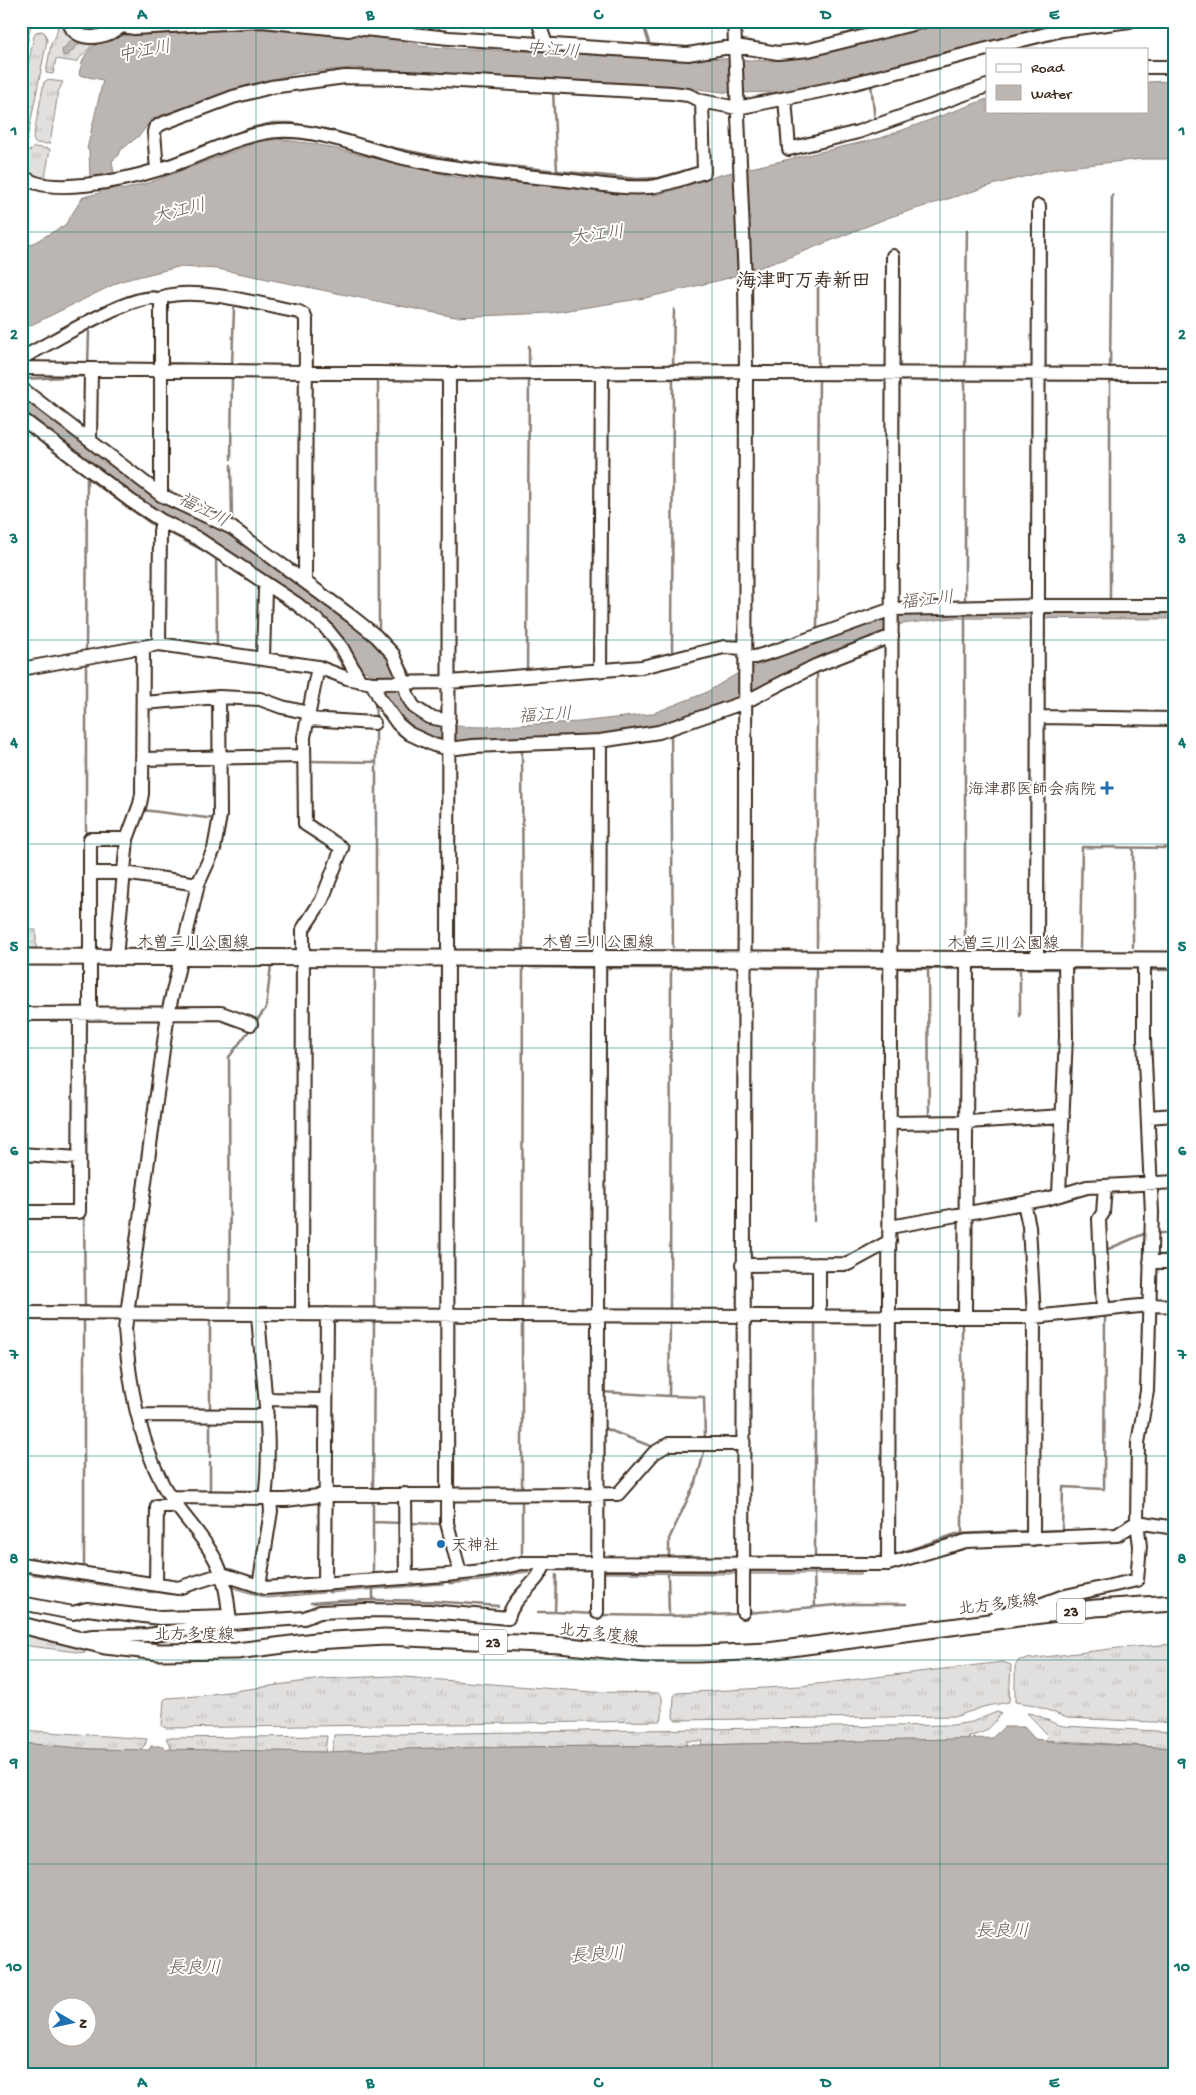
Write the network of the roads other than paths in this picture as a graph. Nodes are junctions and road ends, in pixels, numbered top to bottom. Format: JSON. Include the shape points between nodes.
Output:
{"nodes":[{"id":1,"x":69,"y":21,"type":"edge"},
{"id":2,"x":538,"y":21,"type":"edge"},
{"id":3,"x":734,"y":21,"type":"edge"},
{"id":4,"x":925,"y":21,"type":"edge"},
{"id":5,"x":1130,"y":21,"type":"edge"},
{"id":6,"x":354,"y":25,"type":"edge"},
{"id":7,"x":111,"y":30,"type":"edge"},
{"id":8,"x":546,"y":44,"type":"junction"},
{"id":9,"x":991,"y":48,"type":"edge"},
{"id":10,"x":736,"y":49,"type":"junction"},
{"id":11,"x":986,"y":49,"type":"edge"},
{"id":12,"x":1148,"y":67,"type":"edge"},
{"id":13,"x":1175,"y":67,"type":"edge"},
{"id":14,"x":986,"y":86,"type":"edge"},
{"id":15,"x":785,"y":98,"type":"junction"},
{"id":16,"x":702,"y":101,"type":"junction"},
{"id":17,"x":737,"y":105,"type":"junction"},
{"id":18,"x":157,"y":170,"type":"junction"},
{"id":19,"x":21,"y":174,"type":"edge"},
{"id":20,"x":1039,"y":206,"type":"dead end"},
{"id":21,"x":893,"y":256,"type":"dead end"},
{"id":22,"x":161,"y":301,"type":"junction"},
{"id":23,"x":21,"y":358,"type":"edge"},
{"id":24,"x":21,"y":368,"type":"edge"},
{"id":25,"x":160,"y":371,"type":"junction"},
{"id":26,"x":305,"y":371,"type":"junction"},
{"id":27,"x":602,"y":372,"type":"junction"},
{"id":28,"x":746,"y":372,"type":"junction"},
{"id":29,"x":892,"y":373,"type":"junction"},
{"id":30,"x":91,"y":374,"type":"junction"},
{"id":31,"x":449,"y":374,"type":"junction"},
{"id":32,"x":1038,"y":374,"type":"junction"},
{"id":33,"x":1175,"y":374,"type":"edge"},
{"id":34,"x":21,"y":388,"type":"edge"},
{"id":35,"x":21,"y":418,"type":"edge"},
{"id":36,"x":90,"y":440,"type":"junction"},
{"id":37,"x":161,"y":495,"type":"junction"},
{"id":38,"x":162,"y":521,"type":"junction"},
{"id":39,"x":305,"y":582,"type":"junction"},
{"id":40,"x":268,"y":585,"type":"junction"},
{"id":41,"x":1175,"y":606,"type":"edge"},
{"id":42,"x":892,"y":611,"type":"junction"},
{"id":43,"x":1038,"y":611,"type":"junction"},
{"id":44,"x":892,"y":634,"type":"junction"},
{"id":45,"x":160,"y":644,"type":"junction"},
{"id":46,"x":143,"y":647,"type":"junction"},
{"id":47,"x":745,"y":657,"type":"junction"},
{"id":48,"x":263,"y":658,"type":"junction"},
{"id":49,"x":318,"y":667,"type":"junction"},
{"id":50,"x":21,"y":669,"type":"edge"},
{"id":51,"x":600,"y":671,"type":"junction"},
{"id":52,"x":369,"y":682,"type":"junction"},
{"id":53,"x":449,"y":682,"type":"junction"},
{"id":54,"x":404,"y":683,"type":"junction"},
{"id":55,"x":219,"y":696,"type":"junction"},
{"id":56,"x":745,"y":700,"type":"junction"},
{"id":57,"x":143,"y":703,"type":"junction"},
{"id":58,"x":308,"y":716,"type":"junction"},
{"id":59,"x":1038,"y":717,"type":"junction"},
{"id":60,"x":1175,"y":718,"type":"edge"},
{"id":61,"x":449,"y":722,"type":"junction"},
{"id":62,"x":374,"y":723,"type":"dead end"},
{"id":63,"x":600,"y":741,"type":"junction"},
{"id":64,"x":449,"y":748,"type":"junction"},
{"id":65,"x":303,"y":756,"type":"junction"},
{"id":66,"x":220,"y":758,"type":"junction"},
{"id":67,"x":142,"y":759,"type":"junction"},
{"id":68,"x":127,"y":838,"type":"junction"},
{"id":69,"x":90,"y":873,"type":"junction"},
{"id":70,"x":124,"y":873,"type":"junction"},
{"id":71,"x":198,"y":884,"type":"junction"},
{"id":72,"x":21,"y":957,"type":"edge"},
{"id":73,"x":90,"y":958,"type":"junction"},
{"id":74,"x":116,"y":958,"type":"junction"},
{"id":75,"x":180,"y":958,"type":"junction"},
{"id":76,"x":599,"y":958,"type":"junction"},
{"id":77,"x":745,"y":958,"type":"junction"},
{"id":78,"x":303,"y":959,"type":"junction"},
{"id":79,"x":891,"y":959,"type":"junction"},
{"id":80,"x":1144,"y":959,"type":"junction"},
{"id":81,"x":448,"y":960,"type":"junction"},
{"id":82,"x":967,"y":960,"type":"junction"},
{"id":83,"x":1037,"y":960,"type":"junction"},
{"id":84,"x":1065,"y":960,"type":"junction"},
{"id":85,"x":1175,"y":960,"type":"edge"},
{"id":86,"x":168,"y":1013,"type":"junction"},
{"id":87,"x":21,"y":1014,"type":"edge"},
{"id":88,"x":85,"y":1014,"type":"junction"},
{"id":89,"x":251,"y":1024,"type":"dead end"},
{"id":90,"x":1175,"y":1115,"type":"edge"},
{"id":91,"x":1063,"y":1116,"type":"junction"},
{"id":92,"x":1148,"y":1117,"type":"junction"},
{"id":93,"x":967,"y":1122,"type":"junction"},
{"id":94,"x":890,"y":1123,"type":"junction"},
{"id":95,"x":21,"y":1154,"type":"edge"},
{"id":96,"x":79,"y":1158,"type":"junction"},
{"id":97,"x":1175,"y":1182,"type":"edge"},
{"id":98,"x":1151,"y":1183,"type":"junction"},
{"id":99,"x":1105,"y":1186,"type":"junction"},
{"id":100,"x":1059,"y":1194,"type":"junction"},
{"id":101,"x":1024,"y":1203,"type":"junction"},
{"id":102,"x":21,"y":1212,"type":"edge"},
{"id":103,"x":966,"y":1214,"type":"junction"},
{"id":104,"x":890,"y":1227,"type":"junction"},
{"id":105,"x":890,"y":1241,"type":"junction"},
{"id":106,"x":1150,"y":1262,"type":"junction"},
{"id":107,"x":1175,"y":1262,"type":"edge"},
{"id":108,"x":819,"y":1264,"type":"junction"},
{"id":109,"x":742,"y":1265,"type":"junction"},
{"id":110,"x":1149,"y":1305,"type":"junction"},
{"id":111,"x":1175,"y":1306,"type":"edge"},
{"id":112,"x":1103,"y":1309,"type":"junction"},
{"id":113,"x":21,"y":1313,"type":"edge"},
{"id":114,"x":127,"y":1314,"type":"junction"},
{"id":115,"x":258,"y":1314,"type":"junction"},
{"id":116,"x":302,"y":1314,"type":"junction"},
{"id":117,"x":327,"y":1314,"type":"junction"},
{"id":118,"x":446,"y":1314,"type":"junction"},
{"id":119,"x":598,"y":1315,"type":"junction"},
{"id":120,"x":742,"y":1316,"type":"junction"},
{"id":121,"x":818,"y":1316,"type":"junction"},
{"id":122,"x":889,"y":1317,"type":"junction"},
{"id":123,"x":965,"y":1317,"type":"junction"},
{"id":124,"x":1034,"y":1317,"type":"junction"},
{"id":125,"x":266,"y":1399,"type":"junction"},
{"id":126,"x":325,"y":1400,"type":"junction"},
{"id":127,"x":138,"y":1415,"type":"junction"},
{"id":128,"x":267,"y":1416,"type":"junction"},
{"id":129,"x":742,"y":1444,"type":"junction"},
{"id":130,"x":326,"y":1494,"type":"junction"},
{"id":131,"x":405,"y":1494,"type":"junction"},
{"id":132,"x":446,"y":1494,"type":"junction"},
{"id":133,"x":598,"y":1495,"type":"junction"},
{"id":134,"x":267,"y":1499,"type":"junction"},
{"id":135,"x":173,"y":1502,"type":"junction"},
{"id":136,"x":1137,"y":1522,"type":"junction"},
{"id":137,"x":1175,"y":1528,"type":"edge"},
{"id":138,"x":1033,"y":1534,"type":"junction"},
{"id":139,"x":546,"y":1563,"type":"junction"},
{"id":140,"x":21,"y":1564,"type":"edge"},
{"id":141,"x":597,"y":1564,"type":"junction"},
{"id":142,"x":888,"y":1564,"type":"junction"},
{"id":143,"x":741,"y":1565,"type":"junction"},
{"id":144,"x":460,"y":1573,"type":"junction"},
{"id":145,"x":222,"y":1574,"type":"junction"},
{"id":146,"x":406,"y":1577,"type":"junction"},
{"id":147,"x":325,"y":1584,"type":"junction"},
{"id":148,"x":156,"y":1585,"type":"junction"},
{"id":149,"x":259,"y":1586,"type":"junction"},
{"id":150,"x":21,"y":1603,"type":"edge"},
{"id":151,"x":1175,"y":1603,"type":"edge"},
{"id":152,"x":597,"y":1612,"type":"dead end"},
{"id":153,"x":742,"y":1612,"type":"dead end"},
{"id":154,"x":230,"y":1620,"type":"junction"},
{"id":155,"x":967,"y":1624,"type":"junction"},
{"id":156,"x":21,"y":1625,"type":"edge"},
{"id":157,"x":75,"y":1639,"type":"junction"}],
"edges":[{"from":1,"to":7,"type":"street","via":[[70,28],[76,33]]},
{"from":2,"to":8,"type":"street"},
{"from":3,"to":10,"type":"street"},
{"from":4,"to":10,"type":"street","via":[[794,53]]},
{"from":5,"to":9,"type":"street","via":[[1062,30]]},
{"from":6,"to":7,"type":"street","via":[[350,30],[262,21]]},
{"from":6,"to":8,"type":"street","via":[[449,38]]},
{"from":8,"to":10,"type":"street","via":[[688,54]]},
{"from":10,"to":17,"type":"street"},
{"from":11,"to":15,"type":"street"},
{"from":12,"to":13,"type":"street"},
{"from":14,"to":15,"type":"street","via":[[858,132],[789,149]]},
{"from":15,"to":17,"type":"street"},
{"from":16,"to":17,"type":"street"},
{"from":16,"to":18,"type":"street","via":[[672,93],[407,78],[345,77],[299,82],[233,98],[161,124],[154,132]]},
{"from":16,"to":18,"type":"street","via":[[704,172],[649,187],[409,160],[303,132],[279,130],[244,138]]},
{"from":17,"to":28,"type":"street"},
{"from":18,"to":19,"type":"street","via":[[70,187],[52,186]]},
{"from":20,"to":32,"type":"street"},
{"from":21,"to":29,"type":"street"},
{"from":22,"to":23,"type":"street","via":[[150,297],[132,302]]},
{"from":22,"to":25,"type":"street"},
{"from":22,"to":26,"type":"street","via":[[171,294],[195,294],[299,312],[306,320]]},
{"from":24,"to":30,"type":"street"},
{"from":25,"to":26,"type":"street"},
{"from":25,"to":30,"type":"street"},
{"from":25,"to":37,"type":"street"},
{"from":26,"to":31,"type":"street"},
{"from":26,"to":39,"type":"street"},
{"from":27,"to":28,"type":"street"},
{"from":27,"to":31,"type":"street"},
{"from":27,"to":51,"type":"street"},
{"from":28,"to":29,"type":"street"},
{"from":28,"to":47,"type":"street"},
{"from":29,"to":32,"type":"street"},
{"from":29,"to":42,"type":"street"},
{"from":30,"to":36,"type":"street"},
{"from":31,"to":53,"type":"street"},
{"from":32,"to":33,"type":"street"},
{"from":32,"to":43,"type":"street"},
{"from":34,"to":36,"type":"street"},
{"from":35,"to":38,"type":"street"},
{"from":36,"to":37,"type":"street"},
{"from":37,"to":39,"type":"street","via":[[232,528]]},
{"from":38,"to":40,"type":"street","via":[[197,538]]},
{"from":38,"to":45,"type":"street"},
{"from":39,"to":54,"type":"street","via":[[376,636],[392,654]]},
{"from":40,"to":48,"type":"street","via":[[264,590]]},
{"from":40,"to":52,"type":"street","via":[[325,627]]},
{"from":41,"to":43,"type":"street"},
{"from":42,"to":43,"type":"street"},
{"from":42,"to":44,"type":"street"},
{"from":42,"to":47,"type":"street","via":[[775,651]]},
{"from":43,"to":59,"type":"street"},
{"from":44,"to":56,"type":"street"},
{"from":44,"to":79,"type":"street"},
{"from":45,"to":46,"type":"street"},
{"from":45,"to":48,"type":"street"},
{"from":46,"to":50,"type":"street"},
{"from":46,"to":57,"type":"street"},
{"from":47,"to":51,"type":"street","via":[[724,647],[642,667]]},
{"from":47,"to":56,"type":"street"},
{"from":48,"to":49,"type":"street"},
{"from":49,"to":52,"type":"street"},
{"from":49,"to":58,"type":"street"},
{"from":51,"to":53,"type":"street"},
{"from":52,"to":54,"type":"street"},
{"from":52,"to":64,"type":"street","via":[[398,724],[410,734]]},
{"from":53,"to":54,"type":"street"},
{"from":53,"to":61,"type":"street"},
{"from":54,"to":61,"type":"street","via":[[408,697],[421,713]]},
{"from":55,"to":57,"type":"street"},
{"from":55,"to":58,"type":"street","via":[[260,698]]},
{"from":55,"to":66,"type":"street"},
{"from":56,"to":63,"type":"street","via":[[660,732]]},
{"from":56,"to":77,"type":"street"},
{"from":57,"to":67,"type":"street"},
{"from":58,"to":62,"type":"street"},
{"from":58,"to":65,"type":"street"},
{"from":59,"to":60,"type":"street"},
{"from":59,"to":83,"type":"street"},
{"from":61,"to":64,"type":"street"},
{"from":63,"to":64,"type":"street"},
{"from":63,"to":76,"type":"street"},
{"from":64,"to":81,"type":"street"},
{"from":65,"to":66,"type":"street"},
{"from":65,"to":78,"type":"street","via":[[305,824],[342,848],[322,900],[303,929]]},
{"from":66,"to":67,"type":"street"},
{"from":66,"to":71,"type":"street","via":[[220,816],[214,849]]},
{"from":67,"to":68,"type":"street","via":[[140,804]]},
{"from":68,"to":69,"type":"street","via":[[90,839]]},
{"from":68,"to":70,"type":"street"},
{"from":69,"to":70,"type":"street"},
{"from":69,"to":73,"type":"street"},
{"from":70,"to":71,"type":"street"},
{"from":70,"to":74,"type":"street"},
{"from":71,"to":75,"type":"street"},
{"from":72,"to":73,"type":"main road","name":"木曽三川公園線"},
{"from":73,"to":74,"type":"main road","name":"木曽三川公園線"},
{"from":73,"to":88,"type":"street"},
{"from":74,"to":75,"type":"main road","name":"木曽三川公園線"},
{"from":75,"to":78,"type":"main road","name":"木曽三川公園線"},
{"from":75,"to":86,"type":"street"},
{"from":76,"to":77,"type":"main road","name":"木曽三川公園線"},
{"from":76,"to":81,"type":"main road","name":"木曽三川公園線"},
{"from":76,"to":119,"type":"street"},
{"from":77,"to":79,"type":"main road","name":"木曽三川公園線"},
{"from":77,"to":109,"type":"street"},
{"from":78,"to":81,"type":"main road","name":"木曽三川公園線"},
{"from":78,"to":116,"type":"street"},
{"from":79,"to":82,"type":"main road","name":"木曽三川公園線"},
{"from":79,"to":94,"type":"street"},
{"from":80,"to":84,"type":"main road","name":"木曽三川公園線"},
{"from":80,"to":85,"type":"main road","name":"木曽三川公園線"},
{"from":80,"to":92,"type":"street"},
{"from":81,"to":118,"type":"street"},
{"from":82,"to":83,"type":"main road","name":"木曽三川公園線"},
{"from":82,"to":93,"type":"street"},
{"from":83,"to":84,"type":"main road","name":"木曽三川公園線"},
{"from":84,"to":91,"type":"street"},
{"from":86,"to":88,"type":"street"},
{"from":86,"to":89,"type":"street","via":[[221,1013]]},
{"from":86,"to":114,"type":"street"},
{"from":87,"to":88,"type":"street"},
{"from":88,"to":96,"type":"street"},
{"from":90,"to":92,"type":"street"},
{"from":91,"to":93,"type":"street"},
{"from":91,"to":100,"type":"street"},
{"from":92,"to":98,"type":"street"},
{"from":93,"to":94,"type":"street"},
{"from":93,"to":103,"type":"street"},
{"from":94,"to":104,"type":"street"},
{"from":95,"to":96,"type":"street"},
{"from":96,"to":102,"type":"street","via":[[79,1212]]},
{"from":97,"to":98,"type":"street"},
{"from":98,"to":99,"type":"street"},
{"from":98,"to":106,"type":"street"},
{"from":99,"to":100,"type":"street"},
{"from":99,"to":112,"type":"street","via":[[1103,1213],[1099,1219]]},
{"from":100,"to":101,"type":"street"},
{"from":101,"to":103,"type":"street"},
{"from":101,"to":124,"type":"street","via":[[1029,1226]]},
{"from":103,"to":104,"type":"street"},
{"from":103,"to":123,"type":"street"},
{"from":104,"to":105,"type":"street"},
{"from":105,"to":108,"type":"street","via":[[848,1264]]},
{"from":105,"to":122,"type":"street"},
{"from":106,"to":107,"type":"street"},
{"from":106,"to":110,"type":"street"},
{"from":108,"to":109,"type":"street"},
{"from":108,"to":121,"type":"street"},
{"from":109,"to":120,"type":"street"},
{"from":110,"to":111,"type":"street"},
{"from":110,"to":112,"type":"street"},
{"from":110,"to":136,"type":"street","via":[[1147,1391],[1138,1443]]},
{"from":112,"to":124,"type":"street"},
{"from":113,"to":114,"type":"street"},
{"from":114,"to":115,"type":"street"},
{"from":114,"to":127,"type":"street","via":[[127,1351]]},
{"from":115,"to":116,"type":"street"},
{"from":115,"to":125,"type":"street"},
{"from":116,"to":117,"type":"street"},
{"from":117,"to":118,"type":"street"},
{"from":117,"to":126,"type":"street"},
{"from":118,"to":119,"type":"street"},
{"from":118,"to":132,"type":"street"},
{"from":119,"to":120,"type":"street"},
{"from":119,"to":133,"type":"street"},
{"from":120,"to":121,"type":"street"},
{"from":120,"to":129,"type":"street"},
{"from":121,"to":122,"type":"street"},
{"from":122,"to":123,"type":"street"},
{"from":122,"to":142,"type":"street"},
{"from":123,"to":124,"type":"street"},
{"from":124,"to":138,"type":"street"},
{"from":125,"to":126,"type":"street"},
{"from":125,"to":128,"type":"street"},
{"from":126,"to":130,"type":"street"},
{"from":127,"to":128,"type":"street"},
{"from":127,"to":135,"type":"street","via":[[142,1437]]},
{"from":128,"to":134,"type":"street"},
{"from":129,"to":133,"type":"street","via":[[669,1444],[654,1453],[618,1494]]},
{"from":129,"to":143,"type":"street"},
{"from":130,"to":131,"type":"street"},
{"from":130,"to":134,"type":"street","via":[[286,1500]]},
{"from":130,"to":147,"type":"street"},
{"from":131,"to":132,"type":"street"},
{"from":131,"to":146,"type":"street"},
{"from":132,"to":133,"type":"street"},
{"from":132,"to":144,"type":"street","via":[[447,1524]]},
{"from":133,"to":141,"type":"street"},
{"from":134,"to":135,"type":"street"},
{"from":134,"to":149,"type":"street","via":[[271,1511]]},
{"from":135,"to":145,"type":"street","via":[[217,1562]]},
{"from":135,"to":148,"type":"street","via":[[157,1506]]},
{"from":136,"to":137,"type":"street"},
{"from":136,"to":138,"type":"street","via":[[1117,1536]]},
{"from":136,"to":155,"type":"street","via":[[1140,1546],[1137,1580],[1061,1597]]},
{"from":138,"to":142,"type":"street","via":[[966,1541]]},
{"from":139,"to":141,"type":"street"},
{"from":139,"to":144,"type":"street","via":[[522,1563]]},
{"from":139,"to":154,"type":"street","via":[[542,1574],[520,1597],[508,1618],[429,1611],[364,1610],[320,1612],[304,1618]]},
{"from":140,"to":148,"type":"street"},
{"from":141,"to":143,"type":"street"},
{"from":141,"to":152,"type":"street"},
{"from":142,"to":143,"type":"street"},
{"from":143,"to":153,"type":"street"},
{"from":144,"to":146,"type":"street"},
{"from":145,"to":148,"type":"street","via":[[178,1588]]},
{"from":145,"to":149,"type":"street"},
{"from":145,"to":154,"type":"street"},
{"from":146,"to":147,"type":"street"},
{"from":147,"to":149,"type":"street"},
{"from":150,"to":154,"type":"street","via":[[73,1612],[87,1610],[160,1618]]},
{"from":151,"to":155,"type":"main road","name":"北方多度線","number":"23","via":[[1095,1608]]},
{"from":154,"to":157,"type":"street","via":[[148,1635]]},
{"from":155,"to":157,"type":"main road","name":"北方多度線","number":"23","via":[[768,1651],[698,1654],[644,1654],[560,1645],[385,1637],[314,1641],[237,1651],[159,1652]]},
{"from":156,"to":157,"type":"main road","name":"北方多度線","number":"23"}]}
